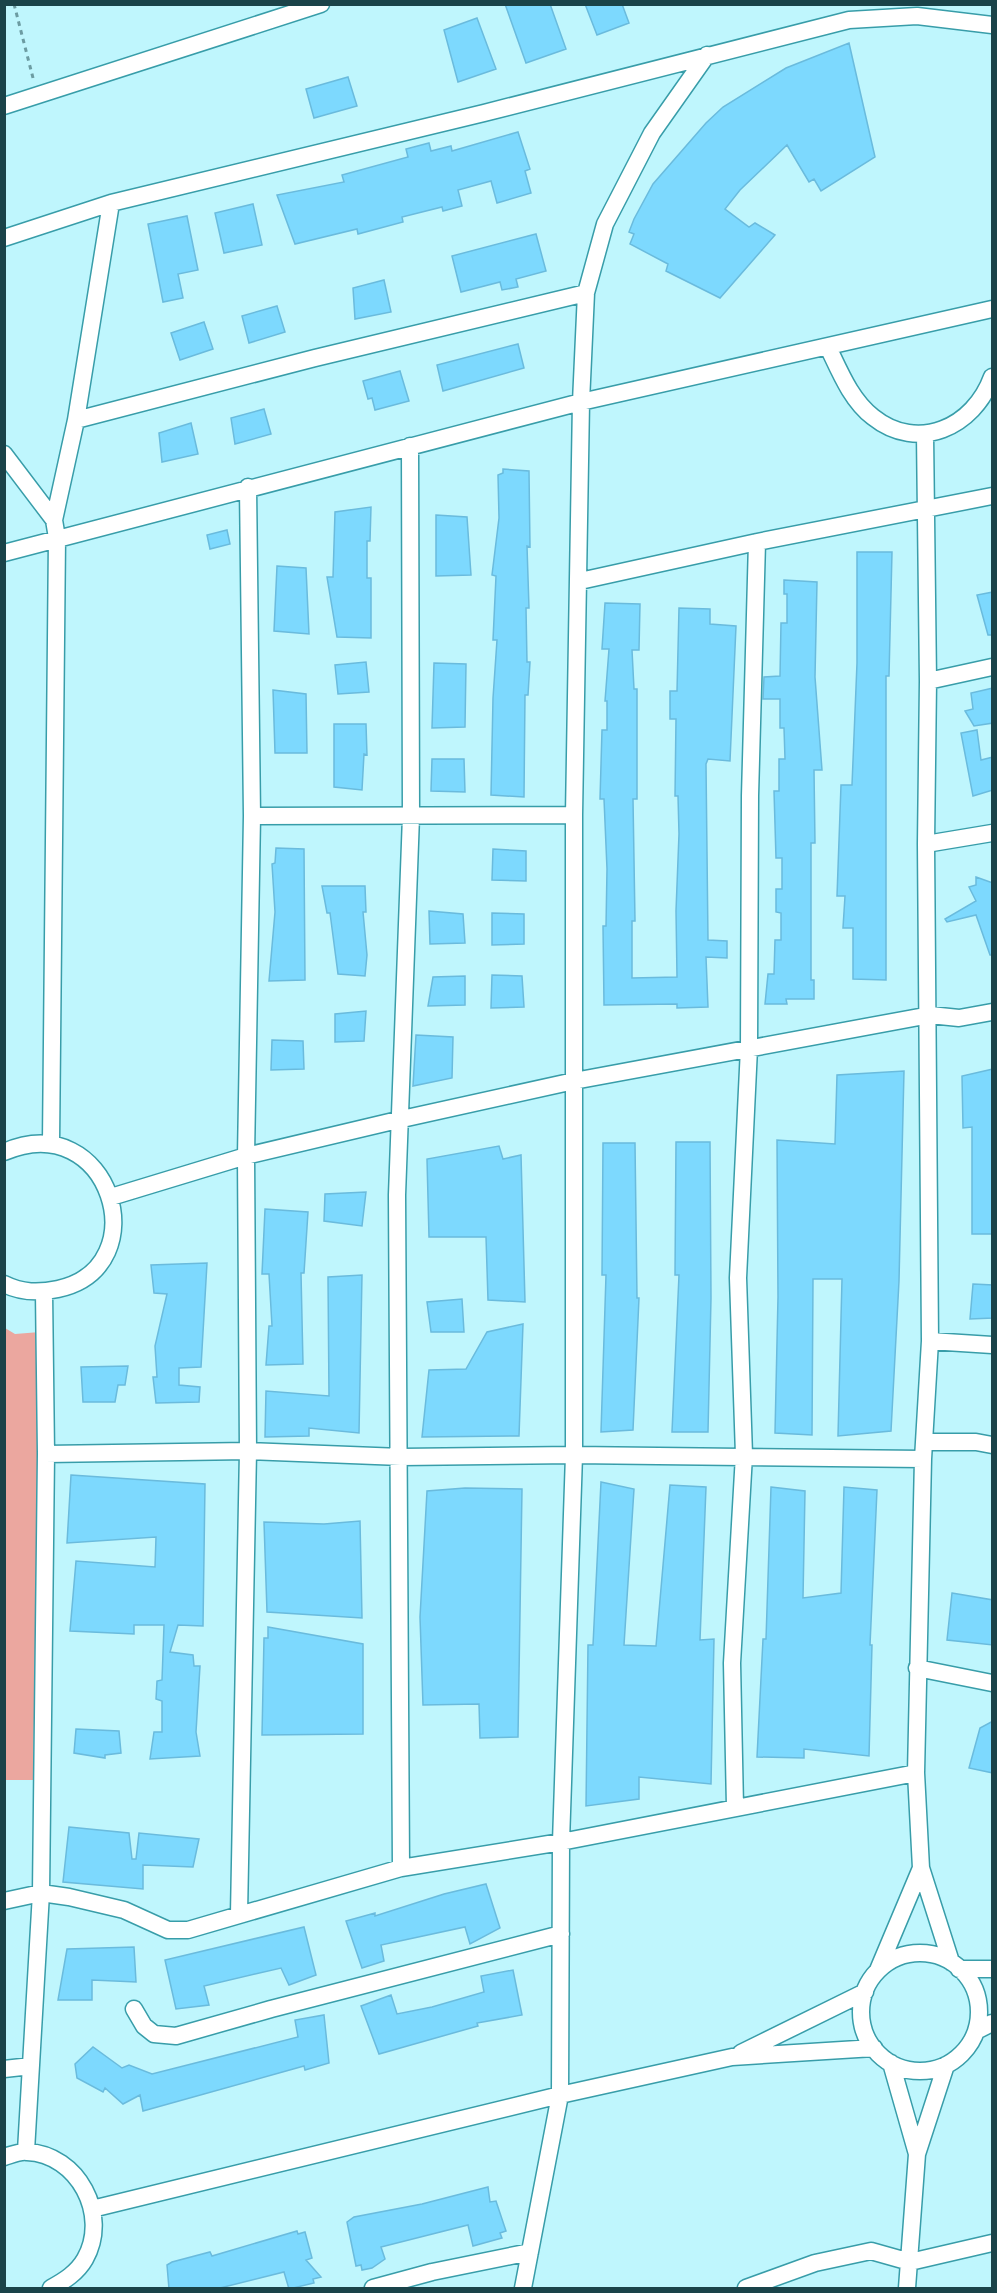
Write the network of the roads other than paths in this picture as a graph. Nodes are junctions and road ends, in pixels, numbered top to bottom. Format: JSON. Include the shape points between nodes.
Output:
{"nodes":[{"id":1,"x":321,"y":4,"type":"edge"},
{"id":2,"x":993,"y":25,"type":"edge"},
{"id":3,"x":707,"y":55,"type":"junction"},
{"id":4,"x":4,"y":106,"type":"edge"},
{"id":5,"x":111,"y":203,"type":"junction"},
{"id":6,"x":4,"y":238,"type":"edge"},
{"id":7,"x":586,"y":293,"type":"junction"},
{"id":8,"x":993,"y":309,"type":"edge"},
{"id":9,"x":828,"y":347,"type":"junction"},
{"id":10,"x":993,"y":377,"type":"edge"},
{"id":11,"x":581,"y":402,"type":"junction"},
{"id":12,"x":76,"y":420,"type":"junction"},
{"id":13,"x":924,"y":434,"type":"junction"},
{"id":14,"x":410,"y":446,"type":"junction"},
{"id":15,"x":4,"y":454,"type":"edge"},
{"id":16,"x":249,"y":487,"type":"junction"},
{"id":17,"x":993,"y":496,"type":"edge"},
{"id":18,"x":927,"y":510,"type":"junction"},
{"id":19,"x":54,"y":520,"type":"junction"},
{"id":20,"x":57,"y":538,"type":"junction"},
{"id":21,"x":758,"y":542,"type":"junction"},
{"id":22,"x":4,"y":553,"type":"edge"},
{"id":23,"x":580,"y":582,"type":"junction"},
{"id":24,"x":993,"y":667,"type":"edge"},
{"id":25,"x":928,"y":681,"type":"junction"},
{"id":26,"x":252,"y":816,"type":"junction"},
{"id":27,"x":411,"y":816,"type":"junction"},
{"id":28,"x":574,"y":816,"type":"junction"},
{"id":29,"x":993,"y":833,"type":"edge"},
{"id":30,"x":926,"y":844,"type":"junction"},
{"id":31,"x":993,"y":1012,"type":"edge"},
{"id":32,"x":930,"y":1015,"type":"junction"},
{"id":33,"x":749,"y":1048,"type":"junction"},
{"id":34,"x":574,"y":1081,"type":"junction"},
{"id":35,"x":402,"y":1119,"type":"junction"},
{"id":36,"x":51,"y":1143,"type":"junction"},
{"id":37,"x":4,"y":1152,"type":"edge"},
{"id":38,"x":246,"y":1156,"type":"junction"},
{"id":39,"x":111,"y":1197,"type":"junction"},
{"id":40,"x":4,"y":1284,"type":"edge"},
{"id":41,"x":44,"y":1292,"type":"junction"},
{"id":42,"x":930,"y":1341,"type":"junction"},
{"id":43,"x":993,"y":1345,"type":"edge"},
{"id":44,"x":993,"y":1445,"type":"edge"},
{"id":45,"x":924,"y":1450,"type":"junction"},
{"id":46,"x":248,"y":1451,"type":"junction"},
{"id":47,"x":45,"y":1454,"type":"junction"},
{"id":48,"x":574,"y":1455,"type":"junction"},
{"id":49,"x":744,"y":1455,"type":"junction"},
{"id":50,"x":401,"y":1457,"type":"junction"},
{"id":51,"x":917,"y":1668,"type":"junction"},
{"id":52,"x":993,"y":1683,"type":"edge"},
{"id":53,"x":916,"y":1773,"type":"junction"},
{"id":54,"x":735,"y":1807,"type":"junction"},
{"id":55,"x":561,"y":1842,"type":"junction"},
{"id":56,"x":401,"y":1868,"type":"junction"},
{"id":57,"x":921,"y":1868,"type":"junction"},
{"id":58,"x":41,"y":1893,"type":"junction"},
{"id":59,"x":4,"y":1900,"type":"edge"},
{"id":60,"x":239,"y":1914,"type":"junction"},
{"id":61,"x":561,"y":1934,"type":"junction"},
{"id":62,"x":955,"y":1965,"type":"junction"},
{"id":63,"x":993,"y":1969,"type":"edge"},
{"id":64,"x":877,"y":1972,"type":"junction"},
{"id":65,"x":865,"y":1992,"type":"junction"},
{"id":66,"x":134,"y":2009,"type":"dead end"},
{"id":67,"x":993,"y":2023,"type":"edge"},
{"id":68,"x":976,"y":2031,"type":"junction"},
{"id":69,"x":873,"y":2048,"type":"junction"},
{"id":70,"x":732,"y":2057,"type":"junction"},
{"id":71,"x":891,"y":2063,"type":"junction"},
{"id":72,"x":946,"y":2065,"type":"junction"},
{"id":73,"x":31,"y":2066,"type":"junction"},
{"id":74,"x":4,"y":2069,"type":"edge"},
{"id":75,"x":560,"y":2095,"type":"junction"},
{"id":76,"x":26,"y":2151,"type":"junction"},
{"id":77,"x":917,"y":2154,"type":"junction"},
{"id":78,"x":4,"y":2157,"type":"edge"},
{"id":79,"x":92,"y":2209,"type":"junction"},
{"id":80,"x":993,"y":2243,"type":"edge"},
{"id":81,"x":530,"y":2252,"type":"junction"},
{"id":82,"x":910,"y":2262,"type":"junction"},
{"id":83,"x":51,"y":2289,"type":"edge"},
{"id":84,"x":373,"y":2289,"type":"edge"},
{"id":85,"x":523,"y":2289,"type":"edge"},
{"id":86,"x":746,"y":2289,"type":"edge"},
{"id":87,"x":907,"y":2289,"type":"edge"}],
"edges":[{"from":1,"to":4,"type":"street"},
{"from":2,"to":3,"type":"street","via":[[917,16],[849,20]]},
{"from":3,"to":5,"type":"street"},
{"from":3,"to":7,"type":"street","via":[[652,133],[619,197],[606,224]]},
{"from":5,"to":6,"type":"street"},
{"from":5,"to":12,"type":"street"},
{"from":7,"to":11,"type":"street"},
{"from":7,"to":12,"type":"street"},
{"from":8,"to":9,"type":"street"},
{"from":9,"to":11,"type":"street"},
{"from":9,"to":13,"type":"street","via":[[857,401],[873,417],[896,430]]},
{"from":10,"to":13,"type":"street","via":[[972,413],[951,427]]},
{"from":11,"to":14,"type":"street"},
{"from":11,"to":23,"type":"street"},
{"from":12,"to":19,"type":"street"},
{"from":13,"to":18,"type":"street"},
{"from":14,"to":16,"type":"street"},
{"from":14,"to":27,"type":"street"},
{"from":15,"to":19,"type":"street"},
{"from":16,"to":20,"type":"street"},
{"from":16,"to":26,"type":"street"},
{"from":17,"to":18,"type":"street"},
{"from":18,"to":21,"type":"street"},
{"from":18,"to":25,"type":"street"},
{"from":19,"to":20,"type":"street"},
{"from":20,"to":22,"type":"street"},
{"from":20,"to":36,"type":"street"},
{"from":21,"to":23,"type":"street"},
{"from":21,"to":33,"type":"street","via":[[750,796]]},
{"from":23,"to":28,"type":"street"},
{"from":24,"to":25,"type":"street"},
{"from":25,"to":30,"type":"street"},
{"from":26,"to":27,"type":"street"},
{"from":26,"to":38,"type":"street"},
{"from":27,"to":28,"type":"street"},
{"from":27,"to":35,"type":"street"},
{"from":28,"to":34,"type":"street"},
{"from":29,"to":30,"type":"street"},
{"from":30,"to":32,"type":"street"},
{"from":31,"to":32,"type":"street","via":[[959,1018]]},
{"from":32,"to":33,"type":"street"},
{"from":32,"to":42,"type":"street"},
{"from":33,"to":34,"type":"street"},
{"from":33,"to":49,"type":"street","via":[[738,1278]]},
{"from":34,"to":35,"type":"street"},
{"from":34,"to":48,"type":"street"},
{"from":35,"to":38,"type":"street"},
{"from":35,"to":50,"type":"street","via":[[397,1195]]},
{"from":36,"to":37,"type":"street","via":[[23,1144]]},
{"from":36,"to":39,"type":"street","via":[[76,1152],[96,1169]]},
{"from":38,"to":39,"type":"street"},
{"from":38,"to":46,"type":"street"},
{"from":39,"to":41,"type":"street","via":[[112,1236],[103,1257],[89,1275],[70,1287]]},
{"from":40,"to":41,"type":"street"},
{"from":41,"to":47,"type":"street"},
{"from":42,"to":43,"type":"street"},
{"from":42,"to":45,"type":"street"},
{"from":44,"to":45,"type":"street"},
{"from":45,"to":49,"type":"street"},
{"from":45,"to":51,"type":"street"},
{"from":46,"to":47,"type":"street"},
{"from":46,"to":50,"type":"street"},
{"from":46,"to":60,"type":"street"},
{"from":47,"to":58,"type":"street"},
{"from":48,"to":49,"type":"street"},
{"from":48,"to":50,"type":"street"},
{"from":48,"to":55,"type":"street"},
{"from":49,"to":54,"type":"street","via":[[732,1663]]},
{"from":50,"to":56,"type":"street"},
{"from":51,"to":52,"type":"street"},
{"from":51,"to":53,"type":"street"},
{"from":53,"to":54,"type":"street"},
{"from":53,"to":57,"type":"street"},
{"from":54,"to":55,"type":"street"},
{"from":55,"to":56,"type":"street"},
{"from":55,"to":61,"type":"street"},
{"from":56,"to":60,"type":"street"},
{"from":57,"to":62,"type":"street"},
{"from":57,"to":64,"type":"street"},
{"from":58,"to":59,"type":"street"},
{"from":58,"to":60,"type":"street","via":[[124,1910],[168,1930],[188,1930]]},
{"from":58,"to":73,"type":"street"},
{"from":61,"to":66,"type":"street","via":[[176,2036],[154,2034]]},
{"from":61,"to":75,"type":"street"},
{"from":62,"to":63,"type":"street"},
{"from":62,"to":64,"type":"street","via":[[930,1954],[907,1955]]},
{"from":62,"to":68,"type":"street","via":[[967,1977],[977,1997]]},
{"from":64,"to":65,"type":"street"},
{"from":65,"to":69,"type":"street","via":[[863,2028]]},
{"from":65,"to":70,"type":"street"},
{"from":67,"to":68,"type":"street"},
{"from":68,"to":72,"type":"street","via":[[965,2051]]},
{"from":69,"to":70,"type":"street"},
{"from":69,"to":71,"type":"street"},
{"from":70,"to":75,"type":"street"},
{"from":71,"to":72,"type":"street","via":[[924,2071]]},
{"from":71,"to":77,"type":"street"},
{"from":72,"to":77,"type":"street"},
{"from":73,"to":74,"type":"street"},
{"from":73,"to":76,"type":"street"},
{"from":75,"to":79,"type":"street"},
{"from":75,"to":81,"type":"street"},
{"from":76,"to":78,"type":"street"},
{"from":76,"to":79,"type":"street","via":[[58,2162],[75,2175],[87,2192]]},
{"from":77,"to":82,"type":"street"},
{"from":79,"to":83,"type":"street","via":[[93,2236],[85,2259]]},
{"from":80,"to":82,"type":"street"},
{"from":81,"to":84,"type":"street","via":[[432,2272]]},
{"from":81,"to":85,"type":"street"},
{"from":82,"to":86,"type":"street","via":[[871,2251],[815,2263]]},
{"from":82,"to":87,"type":"street"}]}
